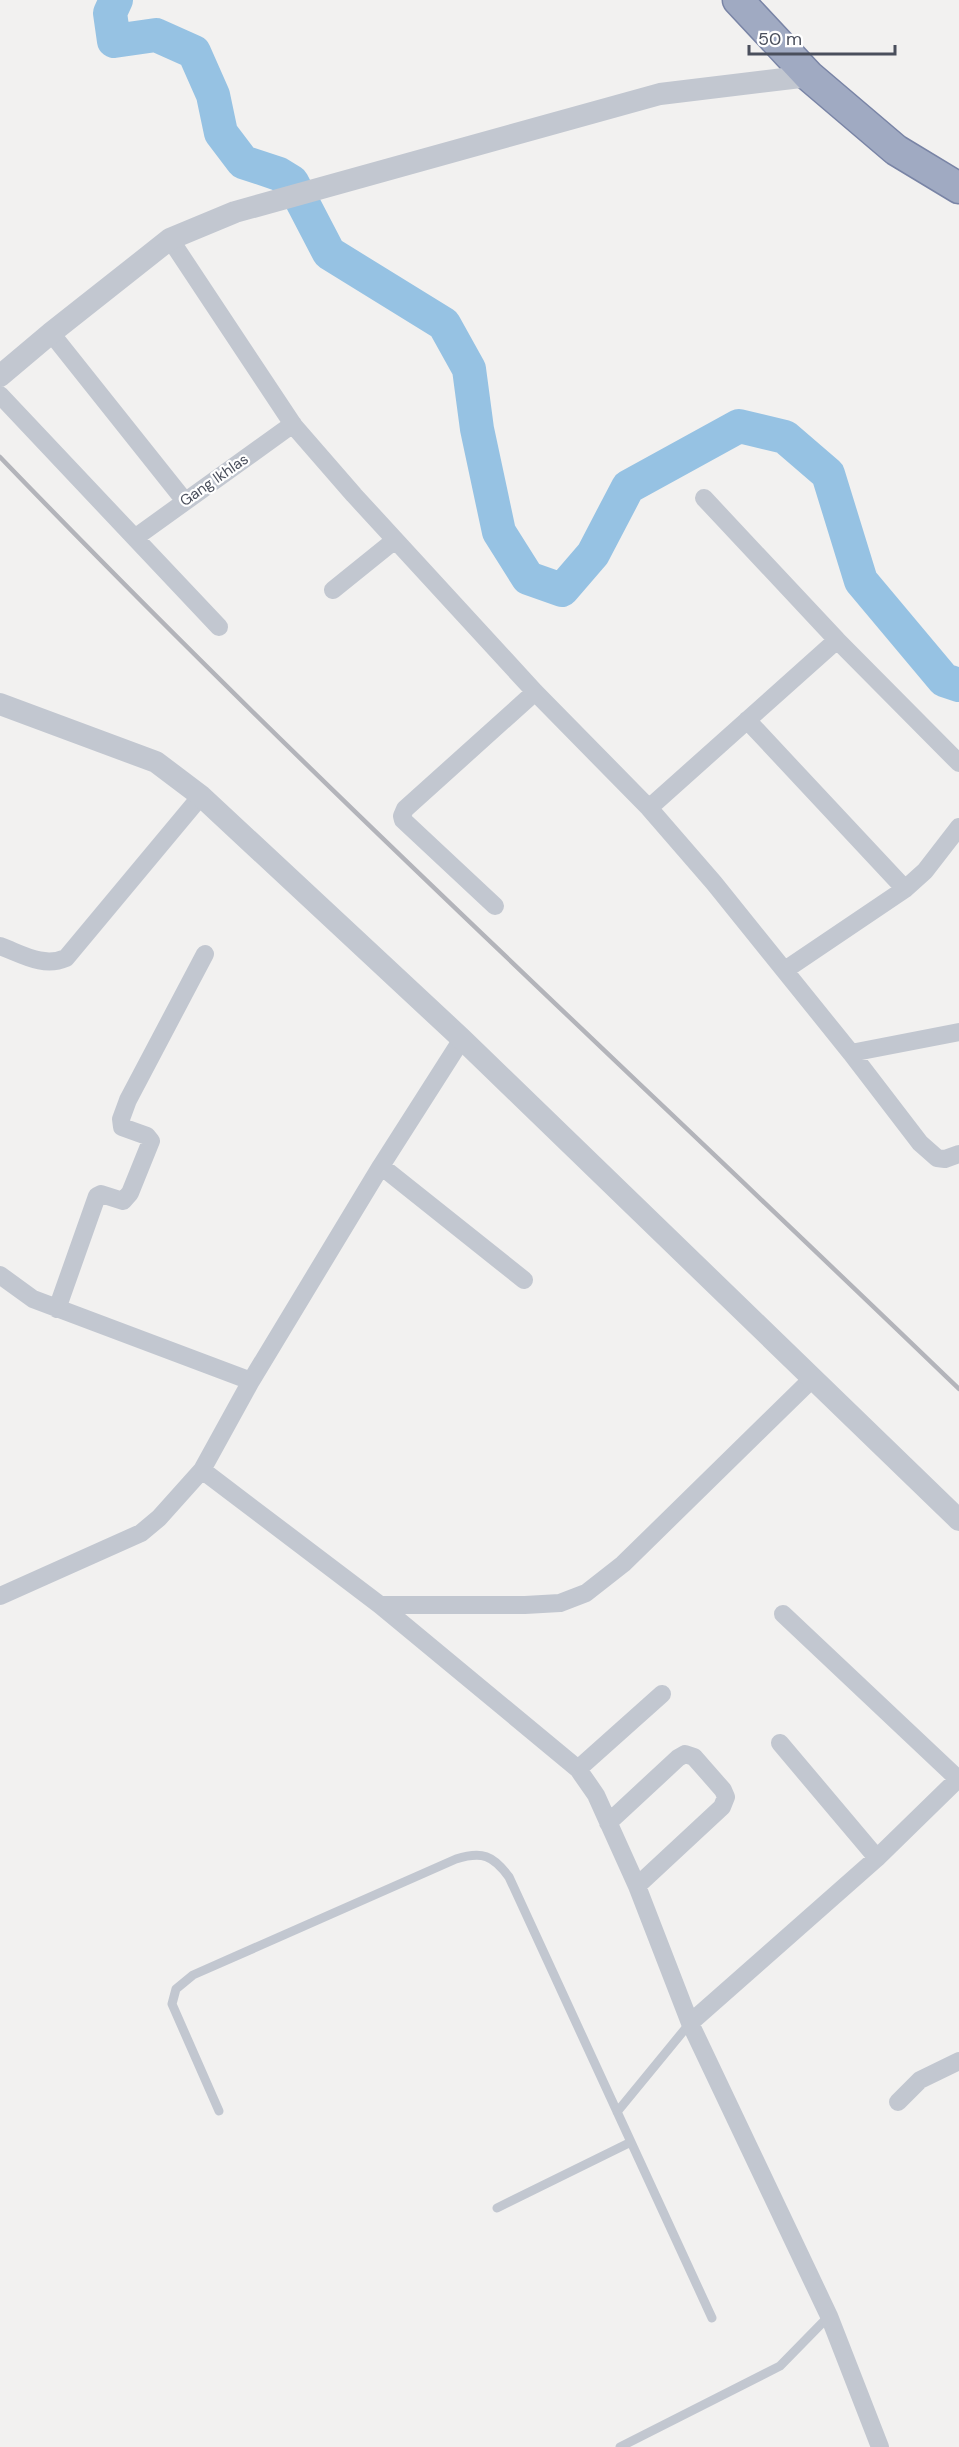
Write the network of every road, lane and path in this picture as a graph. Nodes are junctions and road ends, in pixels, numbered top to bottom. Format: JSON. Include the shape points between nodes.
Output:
{"nodes":[{"id":1,"x":738,"y":0,"type":"edge"},
{"id":2,"x":809,"y":76,"type":"junction"},
{"id":3,"x":959,"y":188,"type":"edge"},
{"id":4,"x":170,"y":239,"type":"junction"},
{"id":5,"x":51,"y":333,"type":"junction"},
{"id":6,"x":0,"y":376,"type":"edge"},
{"id":7,"x":0,"y":395,"type":"edge"},
{"id":8,"x":293,"y":424,"type":"junction"},
{"id":9,"x":704,"y":498,"type":"dead end"},
{"id":10,"x":184,"y":500,"type":"junction"},
{"id":11,"x":136,"y":537,"type":"junction"},
{"id":12,"x":395,"y":540,"type":"junction"},
{"id":13,"x":333,"y":590,"type":"dead end"},
{"id":14,"x":219,"y":627,"type":"dead end"},
{"id":15,"x":837,"y":640,"type":"junction"},
{"id":16,"x":535,"y":692,"type":"junction"},
{"id":17,"x":0,"y":704,"type":"edge"},
{"id":18,"x":747,"y":720,"type":"junction"},
{"id":19,"x":959,"y":763,"type":"edge"},
{"id":20,"x":201,"y":796,"type":"junction"},
{"id":21,"x":649,"y":808,"type":"junction"},
{"id":22,"x":959,"y":827,"type":"edge"},
{"id":23,"x":905,"y":889,"type":"junction"},
{"id":24,"x":495,"y":906,"type":"dead end"},
{"id":25,"x":0,"y":946,"type":"edge"},
{"id":26,"x":205,"y":954,"type":"dead end"},
{"id":27,"x":785,"y":970,"type":"junction"},
{"id":28,"x":959,"y":1032,"type":"edge"},
{"id":29,"x":462,"y":1039,"type":"junction"},
{"id":30,"x":851,"y":1053,"type":"junction"},
{"id":31,"x":959,"y":1154,"type":"edge"},
{"id":32,"x":381,"y":1166,"type":"junction"},
{"id":33,"x":0,"y":1275,"type":"edge"},
{"id":34,"x":524,"y":1280,"type":"dead end"},
{"id":35,"x":57,"y":1309,"type":"junction"},
{"id":36,"x":813,"y":1378,"type":"junction"},
{"id":37,"x":250,"y":1381,"type":"junction"},
{"id":38,"x":202,"y":1470,"type":"junction"},
{"id":39,"x":958,"y":1519,"type":"edge"},
{"id":40,"x":0,"y":1596,"type":"edge"},
{"id":41,"x":380,"y":1605,"type":"junction"},
{"id":42,"x":783,"y":1614,"type":"dead end"},
{"id":43,"x":662,"y":1695,"type":"dead end"},
{"id":44,"x":780,"y":1743,"type":"dead end"},
{"id":45,"x":578,"y":1769,"type":"junction"},
{"id":46,"x":958,"y":1778,"type":"edge"},
{"id":47,"x":608,"y":1822,"type":"junction"},
{"id":48,"x":877,"y":1858,"type":"junction"},
{"id":49,"x":637,"y":1886,"type":"junction"},
{"id":50,"x":690,"y":2023,"type":"junction"},
{"id":51,"x":959,"y":2061,"type":"edge"},
{"id":52,"x":898,"y":2102,"type":"dead end"},
{"id":53,"x":219,"y":2112,"type":"dead end"},
{"id":54,"x":617,"y":2112,"type":"junction"},
{"id":55,"x":631,"y":2142,"type":"junction"},
{"id":56,"x":497,"y":2208,"type":"dead end"},
{"id":57,"x":829,"y":2316,"type":"junction"},
{"id":58,"x":712,"y":2318,"type":"dead end"},
{"id":59,"x":620,"y":2447,"type":"edge"},
{"id":60,"x":880,"y":2447,"type":"edge"}],
"edges":[{"from":1,"to":2,"type":"highway"},
{"from":2,"to":3,"type":"highway","via":[[896,150]]},
{"from":2,"to":4,"type":"street","via":[[660,93],[235,212]]},
{"from":4,"to":5,"type":"street"},
{"from":4,"to":8,"type":"street"},
{"from":5,"to":6,"type":"street"},
{"from":5,"to":10,"type":"street"},
{"from":7,"to":11,"type":"street"},
{"from":8,"to":10,"type":"street","name":"Gang Ikhlas"},
{"from":8,"to":12,"type":"street"},
{"from":9,"to":15,"type":"street"},
{"from":10,"to":11,"type":"street","name":"Gang Ikhlas"},
{"from":11,"to":14,"type":"street"},
{"from":12,"to":13,"type":"street"},
{"from":12,"to":16,"type":"street"},
{"from":15,"to":18,"type":"street"},
{"from":15,"to":19,"type":"street"},
{"from":16,"to":21,"type":"street"},
{"from":16,"to":24,"type":"street","via":[[405,809],[402,816]]},
{"from":17,"to":20,"type":"street","via":[[156,762]]},
{"from":18,"to":21,"type":"street"},
{"from":18,"to":23,"type":"street"},
{"from":20,"to":25,"type":"street","via":[[66,958],[42,962]]},
{"from":20,"to":29,"type":"street"},
{"from":21,"to":27,"type":"street"},
{"from":22,"to":23,"type":"street","via":[[925,871]]},
{"from":23,"to":27,"type":"street"},
{"from":26,"to":35,"type":"street","via":[[121,1119],[122,1127],[151,1141],[130,1193],[123,1202],[97,1196]]},
{"from":27,"to":30,"type":"street"},
{"from":28,"to":30,"type":"street"},
{"from":29,"to":32,"type":"street"},
{"from":29,"to":36,"type":"street"},
{"from":30,"to":31,"type":"street","via":[[931,1154],[945,1159]]},
{"from":32,"to":34,"type":"street"},
{"from":32,"to":37,"type":"street"},
{"from":33,"to":35,"type":"street","via":[[33,1299]]},
{"from":35,"to":37,"type":"street"},
{"from":36,"to":39,"type":"street"},
{"from":36,"to":41,"type":"street","via":[[623,1564],[586,1593],[560,1603]]},
{"from":37,"to":38,"type":"street"},
{"from":38,"to":40,"type":"street","via":[[141,1533]]},
{"from":38,"to":41,"type":"street"},
{"from":41,"to":45,"type":"street"},
{"from":42,"to":46,"type":"street"},
{"from":43,"to":45,"type":"street"},
{"from":44,"to":48,"type":"street"},
{"from":45,"to":47,"type":"street"},
{"from":46,"to":48,"type":"street"},
{"from":47,"to":49,"type":"street"},
{"from":47,"to":49,"type":"street","via":[[685,1754],[694,1756],[723,1790],[726,1797],[722,1807]]},
{"from":48,"to":50,"type":"street"},
{"from":49,"to":50,"type":"street"},
{"from":50,"to":54,"type":"lane"},
{"from":50,"to":57,"type":"street"},
{"from":51,"to":52,"type":"street","via":[[920,2080]]},
{"from":53,"to":54,"type":"lane","via":[[172,2004],[176,1989],[192,1975],[473,1853],[487,1856],[509,1877]]},
{"from":54,"to":55,"type":"lane"},
{"from":55,"to":56,"type":"lane"},
{"from":55,"to":58,"type":"lane"},
{"from":57,"to":59,"type":"lane","via":[[780,2366]]},
{"from":57,"to":60,"type":"street"}]}
